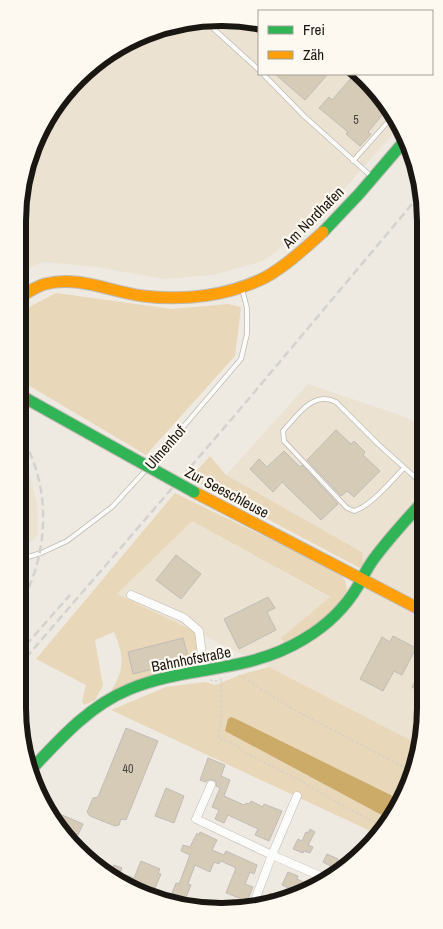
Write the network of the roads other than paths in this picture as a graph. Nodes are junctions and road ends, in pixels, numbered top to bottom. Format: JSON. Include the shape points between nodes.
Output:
{"nodes":[{"id":1,"x":211,"y":27,"type":"edge"},
{"id":2,"x":258,"y":69,"type":"edge"},
{"id":3,"x":264,"y":75,"type":"edge"},
{"id":4,"x":389,"y":121,"type":"edge"},
{"id":5,"x":401,"y":145,"type":"edge"},
{"id":6,"x":353,"y":162,"type":"junction"},
{"id":7,"x":372,"y":178,"type":"junction"},
{"id":8,"x":241,"y":287,"type":"junction"},
{"id":9,"x":26,"y":293,"type":"edge"},
{"id":10,"x":26,"y":398,"type":"edge"},
{"id":11,"x":404,"y":468,"type":"junction"},
{"id":12,"x":417,"y":479,"type":"edge"},
{"id":13,"x":417,"y":508,"type":"edge"},
{"id":14,"x":26,"y":557,"type":"edge"},
{"id":15,"x":361,"y":580,"type":"junction"},
{"id":16,"x":131,"y":594,"type":"dead end"},
{"id":17,"x":417,"y":608,"type":"edge"},
{"id":18,"x":204,"y":672,"type":"junction"},
{"id":19,"x":35,"y":765,"type":"edge"},
{"id":20,"x":211,"y":785,"type":"dead end"},
{"id":21,"x":297,"y":796,"type":"dead end"},
{"id":22,"x":272,"y":855,"type":"junction"},
{"id":23,"x":320,"y":876,"type":"edge"},
{"id":24,"x":255,"y":900,"type":"edge"}],
"edges":[{"from":1,"to":2,"type":"lane"},
{"from":3,"to":6,"type":"lane"},
{"from":4,"to":6,"type":"lane"},
{"from":5,"to":7,"type":"street","name":"Am Nordhafen"},
{"from":6,"to":7,"type":"lane"},
{"from":7,"to":8,"type":"street","name":"Am Nordhafen","via":[[318,236],[287,263]]},
{"from":8,"to":9,"type":"street","name":"Am Nordhafen","via":[[202,297],[171,298],[51,283]]},
{"from":8,"to":14,"type":"lane","name":"Ulmenhof","via":[[247,308],[247,334],[241,358],[112,507],[68,541]]},
{"from":10,"to":15,"type":"street","name":"Zur Seeschleuse","bridge":true},
{"from":11,"to":11,"type":"lane","via":[[330,399],[319,398],[309,404],[283,431],[284,441],[347,508],[354,511],[370,501]]},
{"from":11,"to":12,"type":"lane"},
{"from":13,"to":15,"type":"street","name":"Bahnhofstraße","via":[[372,561]]},
{"from":15,"to":17,"type":"street","name":"Zur Seeschleuse"},
{"from":15,"to":18,"type":"street","name":"Bahnhofstraße","via":[[328,624],[304,639],[270,656]]},
{"from":16,"to":18,"type":"street","via":[[184,618],[199,631]]},
{"from":18,"to":19,"type":"street","name":"Bahnhofstraße","via":[[154,680],[116,694],[76,723]]},
{"from":20,"to":22,"type":"street","via":[[196,819]]},
{"from":21,"to":22,"type":"street"},
{"from":22,"to":23,"type":"street"},
{"from":22,"to":24,"type":"street"}]}
